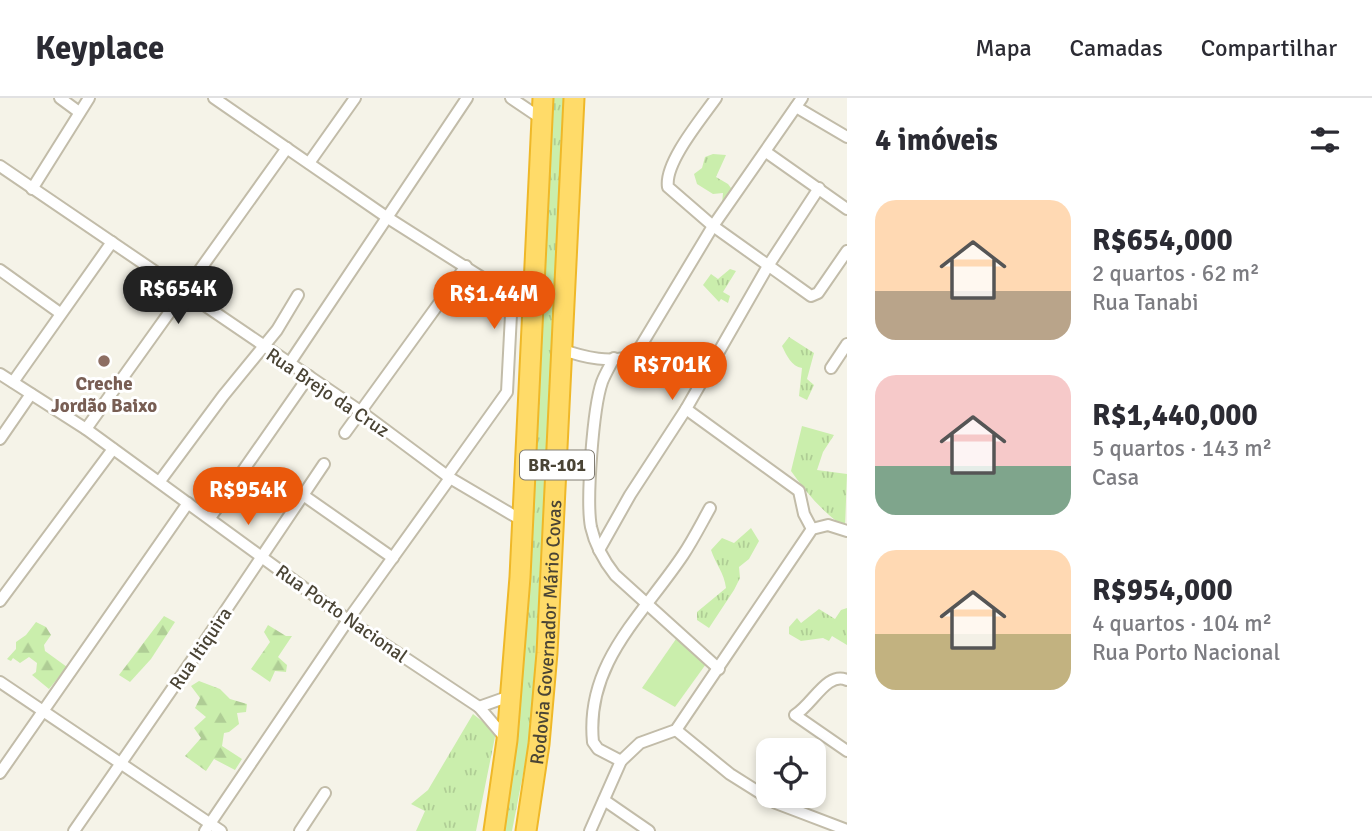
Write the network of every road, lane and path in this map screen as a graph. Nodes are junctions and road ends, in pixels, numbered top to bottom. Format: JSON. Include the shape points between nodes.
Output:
{"nodes":[{"id":1,"x":60,"y":98,"type":"edge"},
{"id":2,"x":89,"y":98,"type":"edge"},
{"id":3,"x":214,"y":98,"type":"edge"},
{"id":4,"x":355,"y":98,"type":"edge"},
{"id":5,"x":467,"y":98,"type":"edge"},
{"id":6,"x":512,"y":98,"type":"edge"},
{"id":7,"x":543,"y":98,"type":"edge"},
{"id":8,"x":574,"y":98,"type":"edge"},
{"id":9,"x":716,"y":98,"type":"edge"},
{"id":10,"x":229,"y":102,"type":"edge"},
{"id":11,"x":799,"y":103,"type":"edge"},
{"id":12,"x":79,"y":112,"type":"junction"},
{"id":13,"x":542,"y":118,"type":"junction"},
{"id":14,"x":847,"y":137,"type":"edge"},
{"id":15,"x":287,"y":148,"type":"junction"},
{"id":16,"x":766,"y":152,"type":"junction"},
{"id":17,"x":309,"y":163,"type":"junction"},
{"id":18,"x":0,"y":166,"type":"edge"},
{"id":19,"x":819,"y":188,"type":"junction"},
{"id":20,"x":32,"y":189,"type":"junction"},
{"id":21,"x":847,"y":209,"type":"edge"},
{"id":22,"x":388,"y":218,"type":"junction"},
{"id":23,"x":713,"y":226,"type":"junction"},
{"id":24,"x":112,"y":242,"type":"junction"},
{"id":25,"x":847,"y":251,"type":"edge"},
{"id":26,"x":466,"y":266,"type":"junction"},
{"id":27,"x":768,"y":266,"type":"junction"},
{"id":28,"x":0,"y":270,"type":"edge"},
{"id":29,"x":184,"y":290,"type":"junction"},
{"id":30,"x":298,"y":295,"type":"dead end"},
{"id":31,"x":512,"y":295,"type":"junction"},
{"id":32,"x":533,"y":310,"type":"junction"},
{"id":33,"x":60,"y":313,"type":"junction"},
{"id":34,"x":847,"y":344,"type":"edge"},
{"id":35,"x":263,"y":347,"type":"junction"},
{"id":36,"x":561,"y":349,"type":"junction"},
{"id":37,"x":614,"y":358,"type":"junction"},
{"id":38,"x":289,"y":364,"type":"junction"},
{"id":39,"x":831,"y":369,"type":"dead end"},
{"id":40,"x":0,"y":374,"type":"edge"},
{"id":41,"x":309,"y":376,"type":"junction"},
{"id":42,"x":13,"y":382,"type":"junction"},
{"id":43,"x":530,"y":382,"type":"junction"},
{"id":44,"x":508,"y":392,"type":"junction"},
{"id":45,"x":31,"y":394,"type":"junction"},
{"id":46,"x":686,"y":410,"type":"junction"},
{"id":47,"x":360,"y":411,"type":"junction"},
{"id":48,"x":86,"y":429,"type":"junction"},
{"id":49,"x":345,"y":433,"type":"dead end"},
{"id":50,"x":0,"y":439,"type":"edge"},
{"id":51,"x":113,"y":449,"type":"junction"},
{"id":52,"x":324,"y":464,"type":"dead end"},
{"id":53,"x":448,"y":477,"type":"junction"},
{"id":54,"x":160,"y":481,"type":"junction"},
{"id":55,"x":303,"y":495,"type":"junction"},
{"id":56,"x":188,"y":503,"type":"junction"},
{"id":57,"x":710,"y":508,"type":"dead end"},
{"id":58,"x":210,"y":518,"type":"junction"},
{"id":59,"x":523,"y":521,"type":"junction"},
{"id":60,"x":817,"y":528,"type":"junction"},
{"id":61,"x":847,"y":531,"type":"edge"},
{"id":62,"x":599,"y":550,"type":"junction"},
{"id":63,"x":262,"y":556,"type":"junction"},
{"id":64,"x":393,"y":558,"type":"junction"},
{"id":65,"x":0,"y":601,"type":"edge"},
{"id":66,"x":646,"y":603,"type":"junction"},
{"id":67,"x":348,"y":620,"type":"junction"},
{"id":68,"x":719,"y":669,"type":"junction"},
{"id":69,"x":843,"y":678,"type":"edge"},
{"id":70,"x":0,"y":682,"type":"edge"},
{"id":71,"x":510,"y":696,"type":"junction"},
{"id":72,"x":478,"y":708,"type":"junction"},
{"id":73,"x":43,"y":712,"type":"junction"},
{"id":74,"x":676,"y":730,"type":"junction"},
{"id":75,"x":507,"y":740,"type":"junction"},
{"id":76,"x":847,"y":751,"type":"edge"},
{"id":77,"x":621,"y":761,"type":"junction"},
{"id":78,"x":120,"y":763,"type":"junction"},
{"id":79,"x":0,"y":773,"type":"edge"},
{"id":80,"x":325,"y":793,"type":"dead end"},
{"id":81,"x":604,"y":800,"type":"junction"},
{"id":82,"x":208,"y":827,"type":"edge"},
{"id":83,"x":847,"y":830,"type":"edge"},
{"id":84,"x":74,"y":831,"type":"edge"},
{"id":85,"x":221,"y":831,"type":"edge"},
{"id":86,"x":300,"y":831,"type":"edge"},
{"id":87,"x":494,"y":831,"type":"edge"},
{"id":88,"x":526,"y":831,"type":"edge"},
{"id":89,"x":590,"y":831,"type":"edge"},
{"id":90,"x":649,"y":831,"type":"edge"}],
"edges":[{"from":1,"to":12,"type":"street"},
{"from":2,"to":12,"type":"street"},
{"from":3,"to":10,"type":"street"},
{"from":4,"to":17,"type":"street"},
{"from":5,"to":22,"type":"street"},
{"from":6,"to":13,"type":"street"},
{"from":7,"to":13,"type":"highway","name":"Rodovia Governador Mário Covas","number":"BR-101"},
{"from":8,"to":36,"type":"highway","name":"Rodovia Governador Mário Covas","number":"BR-101"},
{"from":9,"to":23,"type":"street","via":[[673,162],[667,182],[667,187]]},
{"from":10,"to":15,"type":"street"},
{"from":11,"to":14,"type":"street"},
{"from":11,"to":16,"type":"street"},
{"from":12,"to":20,"type":"street"},
{"from":13,"to":32,"type":"highway","name":"Rodovia Governador Mário Covas","number":"BR-101"},
{"from":15,"to":17,"type":"street"},
{"from":15,"to":29,"type":"street"},
{"from":16,"to":19,"type":"street"},
{"from":16,"to":23,"type":"street"},
{"from":17,"to":22,"type":"street"},
{"from":18,"to":20,"type":"street","name":"Rua Brejo da Cruz"},
{"from":19,"to":21,"type":"street"},
{"from":19,"to":27,"type":"street"},
{"from":20,"to":24,"type":"street","name":"Rua Brejo da Cruz"},
{"from":22,"to":26,"type":"street"},
{"from":22,"to":38,"type":"street"},
{"from":23,"to":27,"type":"street"},
{"from":23,"to":37,"type":"street","via":[[636,354]]},
{"from":24,"to":29,"type":"street","name":"Rua Brejo da Cruz"},
{"from":24,"to":33,"type":"street"},
{"from":25,"to":27,"type":"street","via":[[818,293],[811,296]]},
{"from":26,"to":31,"type":"street"},
{"from":26,"to":47,"type":"street"},
{"from":27,"to":46,"type":"street"},
{"from":28,"to":33,"type":"street"},
{"from":29,"to":35,"type":"street","name":"Rua Brejo da Cruz"},
{"from":29,"to":48,"type":"street"},
{"from":30,"to":35,"type":"street"},
{"from":31,"to":32,"type":"street"},
{"from":31,"to":44,"type":"street"},
{"from":32,"to":43,"type":"highway","name":"Rodovia Governador Mário Covas","number":"BR-101"},
{"from":33,"to":42,"type":"street"},
{"from":34,"to":39,"type":"street"},
{"from":35,"to":38,"type":"street","name":"Rua Brejo da Cruz"},
{"from":35,"to":54,"type":"street"},
{"from":36,"to":37,"type":"street","via":[[584,357]]},
{"from":36,"to":88,"type":"highway","name":"Rodovia Governador Mário Covas","number":"BR-101","via":[[547,653]]},
{"from":37,"to":62,"type":"street","via":[[599,394],[593,445],[590,525]]},
{"from":38,"to":41,"type":"street","name":"Rua Brejo da Cruz"},
{"from":40,"to":42,"type":"street","name":"Rua Porto Nacional"},
{"from":41,"to":47,"type":"street","name":"Rua Brejo da Cruz"},
{"from":41,"to":58,"type":"street"},
{"from":42,"to":45,"type":"street","name":"Rua Porto Nacional"},
{"from":43,"to":44,"type":"street"},
{"from":43,"to":59,"type":"highway","name":"Rodovia Governador Mário Covas","number":"BR-101"},
{"from":44,"to":53,"type":"street"},
{"from":45,"to":48,"type":"street","name":"Rua Porto Nacional"},
{"from":45,"to":50,"type":"street"},
{"from":46,"to":60,"type":"street","via":[[801,494],[804,514]]},
{"from":46,"to":62,"type":"street"},
{"from":47,"to":49,"type":"street"},
{"from":47,"to":53,"type":"street","name":"Rua Brejo da Cruz"},
{"from":48,"to":51,"type":"street","name":"Rua Porto Nacional"},
{"from":51,"to":54,"type":"street","name":"Rua Porto Nacional"},
{"from":51,"to":65,"type":"street"},
{"from":52,"to":55,"type":"street","name":"Rua Itiquira"},
{"from":53,"to":59,"type":"street","name":"Rua Brejo da Cruz"},
{"from":53,"to":64,"type":"street"},
{"from":54,"to":56,"type":"street","name":"Rua Porto Nacional"},
{"from":55,"to":63,"type":"street","name":"Rua Itiquira"},
{"from":55,"to":64,"type":"street"},
{"from":56,"to":58,"type":"street","name":"Rua Porto Nacional"},
{"from":56,"to":73,"type":"street"},
{"from":57,"to":66,"type":"street","via":[[683,555]]},
{"from":58,"to":63,"type":"street","name":"Rua Porto Nacional"},
{"from":59,"to":71,"type":"highway","name":"Rodovia Governador Mário Covas","number":"BR-101"},
{"from":60,"to":61,"type":"street"},
{"from":60,"to":68,"type":"street"},
{"from":62,"to":66,"type":"street","via":[[615,575]]},
{"from":63,"to":67,"type":"street","name":"Rua Porto Nacional"},
{"from":63,"to":78,"type":"street","name":"Rua Itiquira"},
{"from":64,"to":67,"type":"street"},
{"from":66,"to":68,"type":"street"},
{"from":66,"to":77,"type":"street","via":[[606,665],[596,693],[593,742]]},
{"from":67,"to":72,"type":"street","name":"Rua Porto Nacional"},
{"from":67,"to":82,"type":"street"},
{"from":68,"to":74,"type":"street"},
{"from":69,"to":76,"type":"street","via":[[830,680],[795,715]]},
{"from":70,"to":73,"type":"street"},
{"from":71,"to":72,"type":"street"},
{"from":71,"to":75,"type":"highway","name":"Rodovia Governador Mário Covas","number":"BR-101"},
{"from":72,"to":75,"type":"street","name":"Rua Porto Nacional"},
{"from":73,"to":78,"type":"street"},
{"from":73,"to":79,"type":"street"},
{"from":74,"to":77,"type":"street","via":[[640,743]]},
{"from":74,"to":83,"type":"street","via":[[730,774],[776,803]]},
{"from":75,"to":87,"type":"highway","name":"Rodovia Governador Mário Covas","number":"BR-101"},
{"from":77,"to":81,"type":"street"},
{"from":78,"to":82,"type":"street"},
{"from":78,"to":84,"type":"street","name":"Rua Itiquira"},
{"from":80,"to":86,"type":"street"},
{"from":81,"to":89,"type":"street"},
{"from":81,"to":90,"type":"street"},
{"from":82,"to":85,"type":"street"}]}
